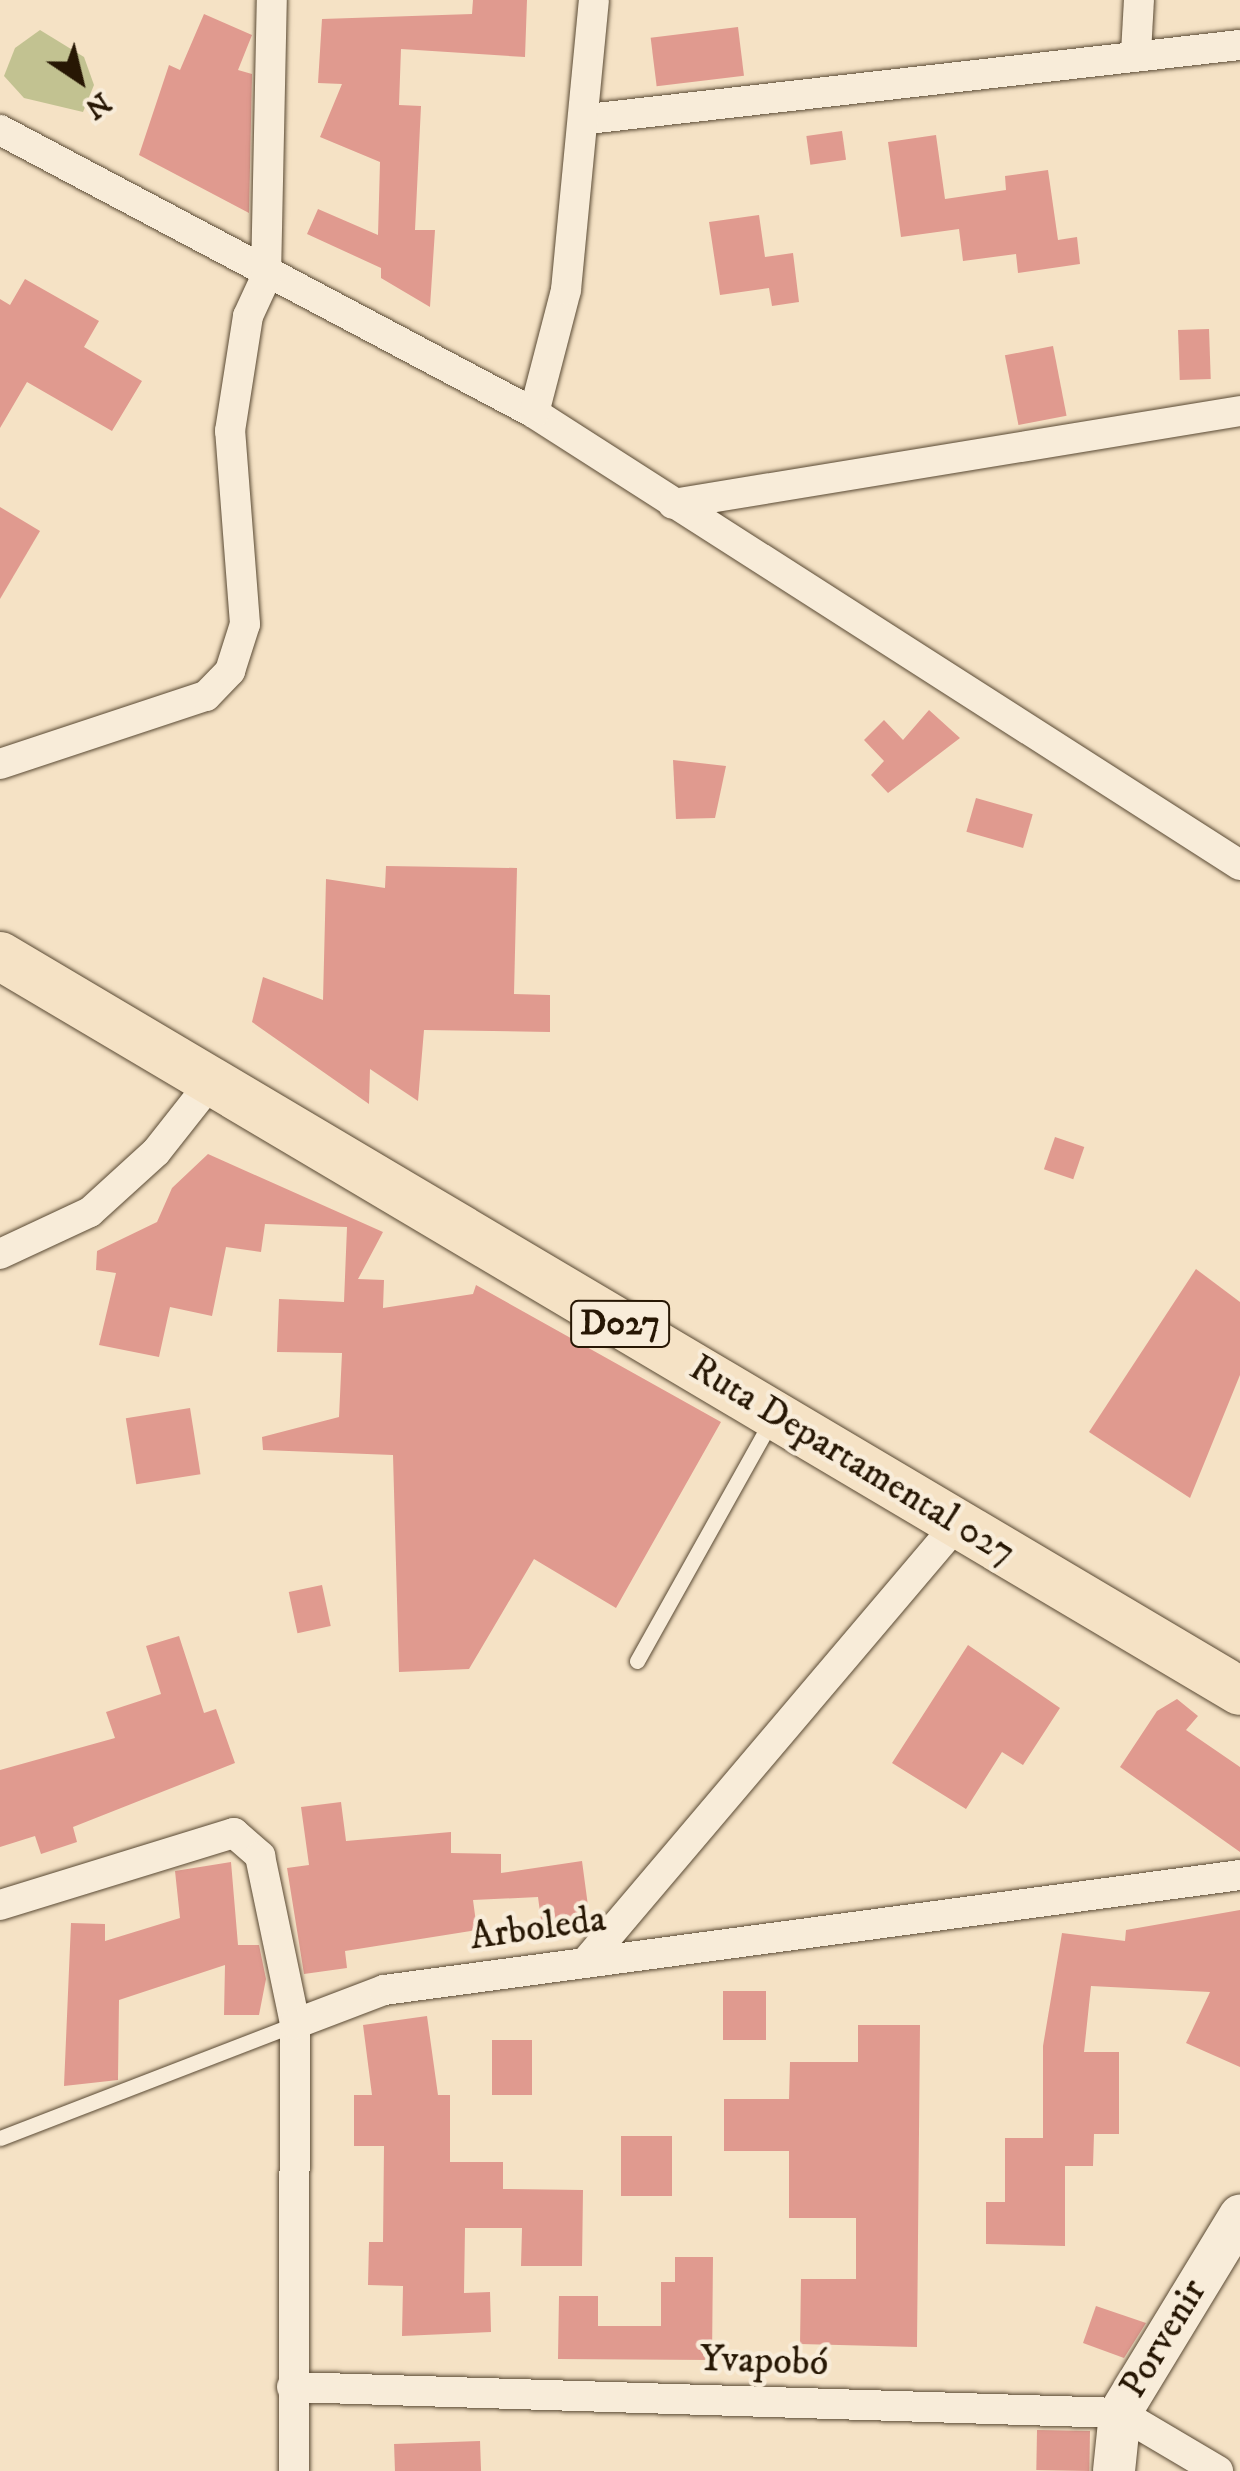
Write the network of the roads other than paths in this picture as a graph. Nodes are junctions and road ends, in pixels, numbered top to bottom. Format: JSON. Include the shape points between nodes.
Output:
{"nodes":[{"id":1,"x":272,"y":0,"type":"edge"},
{"id":2,"x":594,"y":0,"type":"edge"},
{"id":3,"x":1139,"y":0,"type":"edge"},
{"id":4,"x":1240,"y":45,"type":"edge"},
{"id":5,"x":1136,"y":52,"type":"junction"},
{"id":6,"x":588,"y":119,"type":"junction"},
{"id":7,"x":0,"y":130,"type":"edge"},
{"id":8,"x":266,"y":277,"type":"junction"},
{"id":9,"x":1240,"y":412,"type":"edge"},
{"id":10,"x":534,"y":413,"type":"junction"},
{"id":11,"x":673,"y":504,"type":"junction"},
{"id":12,"x":0,"y":764,"type":"edge"},
{"id":13,"x":1240,"y":864,"type":"edge"},
{"id":14,"x":0,"y":956,"type":"edge"},
{"id":15,"x":212,"y":1082,"type":"junction"},
{"id":16,"x":0,"y":1254,"type":"edge"},
{"id":17,"x":774,"y":1415,"type":"junction"},
{"id":18,"x":958,"y":1522,"type":"junction"},
{"id":19,"x":637,"y":1661,"type":"dead end"},
{"id":20,"x":1240,"y":1690,"type":"edge"},
{"id":21,"x":1240,"y":1875,"type":"edge"},
{"id":22,"x":0,"y":1906,"type":"edge"},
{"id":23,"x":585,"y":1963,"type":"junction"},
{"id":24,"x":295,"y":2024,"type":"junction"},
{"id":25,"x":0,"y":2138,"type":"edge"},
{"id":26,"x":1240,"y":2216,"type":"edge"},
{"id":27,"x":292,"y":2387,"type":"junction"},
{"id":28,"x":1120,"y":2413,"type":"junction"},
{"id":29,"x":294,"y":2471,"type":"edge"},
{"id":30,"x":1114,"y":2471,"type":"edge"},
{"id":31,"x":1218,"y":2471,"type":"edge"}],
"edges":[{"from":1,"to":8,"type":"street"},
{"from":2,"to":6,"type":"street"},
{"from":3,"to":5,"type":"street"},
{"from":4,"to":5,"type":"street"},
{"from":5,"to":6,"type":"street"},
{"from":6,"to":10,"type":"street","via":[[556,354]]},
{"from":7,"to":8,"type":"street"},
{"from":8,"to":10,"type":"street"},
{"from":8,"to":12,"type":"street","via":[[248,316],[230,430],[245,624],[230,671],[206,696]]},
{"from":9,"to":11,"type":"street"},
{"from":10,"to":11,"type":"street"},
{"from":11,"to":13,"type":"street","via":[[911,647]]},
{"from":14,"to":15,"type":"main road","name":"Ruta Departamental 027","number":"D027"},
{"from":15,"to":16,"type":"street","via":[[156,1152],[90,1212]]},
{"from":15,"to":17,"type":"main road","name":"Ruta Departamental 027","number":"D027"},
{"from":17,"to":18,"type":"main road","name":"Ruta Departamental 027","number":"D027"},
{"from":17,"to":19,"type":"lane"},
{"from":18,"to":20,"type":"main road","name":"Ruta Departamental 027","number":"D027"},
{"from":18,"to":23,"type":"street"},
{"from":21,"to":23,"type":"street","name":"Arboleda"},
{"from":22,"to":24,"type":"street","via":[[234,1833],[260,1856]]},
{"from":23,"to":24,"type":"street","name":"Arboleda","via":[[384,1990]]},
{"from":24,"to":25,"type":"lane"},
{"from":24,"to":27,"type":"street"},
{"from":26,"to":28,"type":"street","name":"Porvenir"},
{"from":27,"to":28,"type":"street","name":"Yvapobó"},
{"from":27,"to":29,"type":"street"},
{"from":28,"to":30,"type":"street","name":"Porvenir"},
{"from":28,"to":31,"type":"street","name":"Yvapobó"}]}
